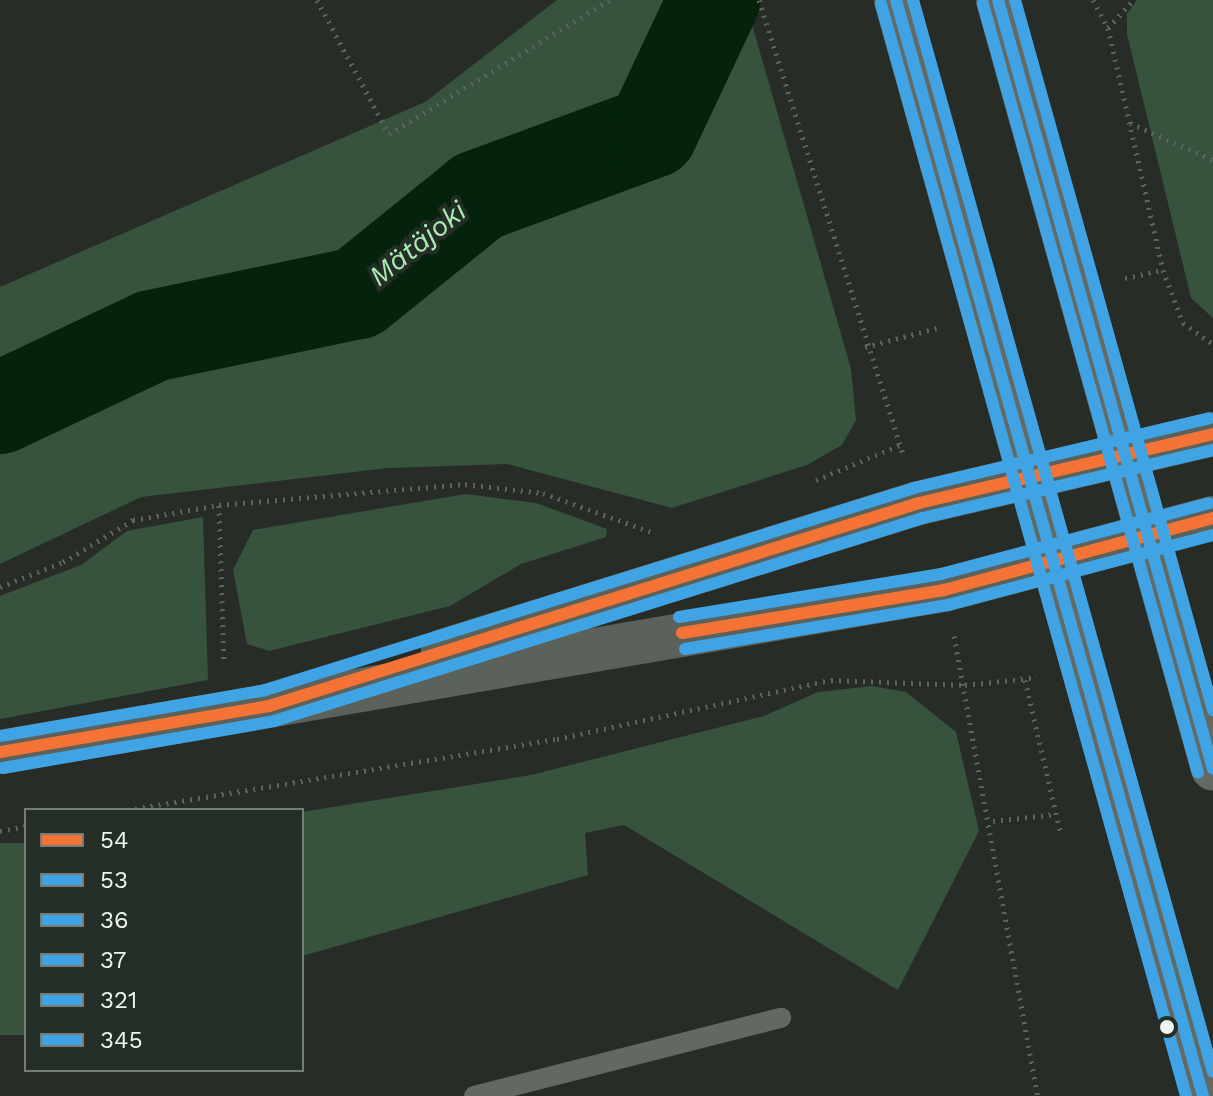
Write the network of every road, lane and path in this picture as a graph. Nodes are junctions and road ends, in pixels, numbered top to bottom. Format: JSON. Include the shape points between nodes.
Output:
{"nodes":[{"id":1,"x":317,"y":0,"type":"edge"},
{"id":2,"x":609,"y":0,"type":"edge"},
{"id":3,"x":759,"y":0,"type":"edge"},
{"id":4,"x":896,"y":0,"type":"edge"},
{"id":5,"x":998,"y":0,"type":"edge"},
{"id":6,"x":1093,"y":0,"type":"edge"},
{"id":7,"x":1133,"y":0,"type":"edge"},
{"id":8,"x":1108,"y":28,"type":"junction"},
{"id":9,"x":1129,"y":123,"type":"junction"},
{"id":10,"x":1213,"y":160,"type":"edge"},
{"id":11,"x":1213,"y":344,"type":"edge"},
{"id":12,"x":1213,"y":434,"type":"edge"},
{"id":13,"x":900,"y":445,"type":"dead end"},
{"id":14,"x":1125,"y":455,"type":"junction"},
{"id":15,"x":1030,"y":476,"type":"junction"},
{"id":16,"x":219,"y":505,"type":"junction"},
{"id":17,"x":1213,"y":518,"type":"edge"},
{"id":18,"x":655,"y":533,"type":"dead end"},
{"id":19,"x":1148,"y":535,"type":"junction"},
{"id":20,"x":1052,"y":558,"type":"junction"},
{"id":21,"x":0,"y":587,"type":"edge"},
{"id":22,"x":224,"y":669,"type":"dead end"},
{"id":23,"x":1045,"y":675,"type":"dead end"},
{"id":24,"x":1025,"y":680,"type":"junction"},
{"id":25,"x":965,"y":685,"type":"junction"},
{"id":26,"x":269,"y":706,"type":"junction"},
{"id":27,"x":0,"y":752,"type":"edge"},
{"id":28,"x":1213,"y":769,"type":"edge"},
{"id":29,"x":139,"y":808,"type":"edge"},
{"id":30,"x":1056,"y":814,"type":"junction"},
{"id":31,"x":993,"y":821,"type":"junction"},
{"id":32,"x":24,"y":826,"type":"edge"},
{"id":33,"x":0,"y":831,"type":"edge"},
{"id":34,"x":1060,"y":831,"type":"dead end"},
{"id":35,"x":781,"y":1018,"type":"dead end"},
{"id":36,"x":474,"y":1096,"type":"edge"},
{"id":37,"x":1038,"y":1096,"type":"edge"},
{"id":38,"x":1203,"y":1096,"type":"edge"}],
"edges":[{"from":1,"to":2,"type":"path","via":[[389,134]]},
{"from":3,"to":13,"type":"path"},
{"from":4,"to":15,"type":"main road"},
{"from":5,"to":14,"type":"main road"},
{"from":6,"to":8,"type":"path"},
{"from":7,"to":8,"type":"path"},
{"from":8,"to":9,"type":"path"},
{"from":9,"to":10,"type":"path"},
{"from":9,"to":11,"type":"path","via":[[1163,270],[1183,323]]},
{"from":12,"to":14,"type":"main road"},
{"from":14,"to":15,"type":"main road"},
{"from":14,"to":19,"type":"main road"},
{"from":15,"to":20,"type":"main road"},
{"from":15,"to":26,"type":"main road","via":[[919,503]]},
{"from":16,"to":18,"type":"path","via":[[465,484],[543,493]]},
{"from":16,"to":21,"type":"path","via":[[133,520],[63,562]]},
{"from":16,"to":22,"type":"path"},
{"from":17,"to":19,"type":"main road"},
{"from":19,"to":20,"type":"main road"},
{"from":19,"to":28,"type":"main road"},
{"from":20,"to":26,"type":"main road","via":[[944,590]]},
{"from":20,"to":38,"type":"main road"},
{"from":23,"to":24,"type":"path"},
{"from":24,"to":25,"type":"path"},
{"from":24,"to":30,"type":"path"},
{"from":25,"to":29,"type":"path","via":[[831,680],[557,739]]},
{"from":25,"to":31,"type":"path"},
{"from":26,"to":27,"type":"main road"},
{"from":30,"to":31,"type":"path"},
{"from":30,"to":34,"type":"path"},
{"from":31,"to":37,"type":"path"},
{"from":32,"to":33,"type":"path"},
{"from":35,"to":36,"type":"lane"}]}
